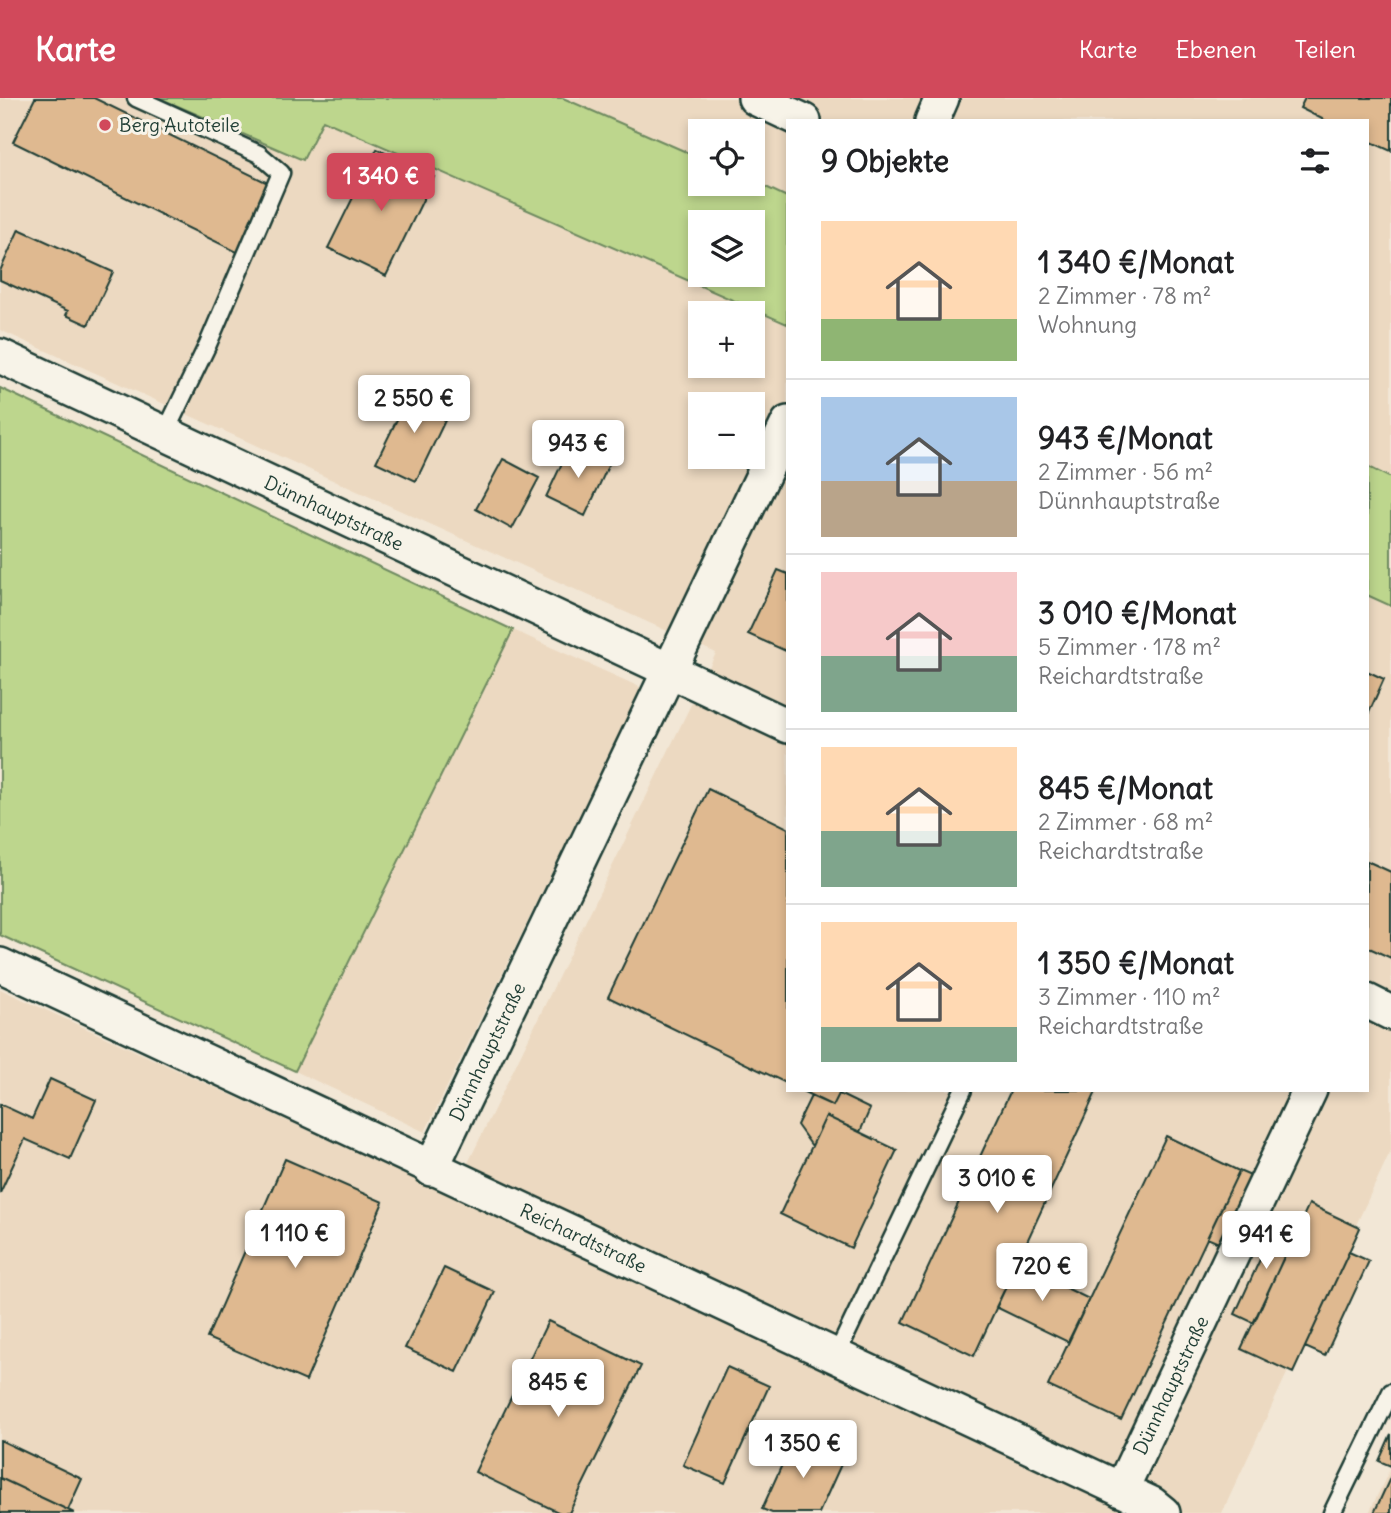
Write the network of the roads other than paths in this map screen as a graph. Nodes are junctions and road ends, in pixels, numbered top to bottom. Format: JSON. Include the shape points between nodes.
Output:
{"nodes":[{"id":1,"x":136,"y":98,"type":"edge"},
{"id":2,"x":755,"y":98,"type":"edge"},
{"id":3,"x":942,"y":98,"type":"edge"},
{"id":4,"x":800,"y":119,"type":"edge"},
{"id":5,"x":933,"y":119,"type":"edge"},
{"id":6,"x":0,"y":356,"type":"edge"},
{"id":7,"x":786,"y":427,"type":"edge"},
{"id":8,"x":165,"y":433,"type":"junction"},
{"id":9,"x":668,"y":670,"type":"junction"},
{"id":10,"x":786,"y":725,"type":"edge"},
{"id":11,"x":0,"y":965,"type":"edge"},
{"id":12,"x":1369,"y":1002,"type":"edge"},
{"id":13,"x":1391,"y":1013,"type":"edge"},
{"id":14,"x":962,"y":1092,"type":"edge"},
{"id":15,"x":1309,"y":1092,"type":"edge"},
{"id":16,"x":431,"y":1169,"type":"junction"},
{"id":17,"x":836,"y":1356,"type":"junction"},
{"id":18,"x":1391,"y":1392,"type":"edge"},
{"id":19,"x":1121,"y":1490,"type":"junction"},
{"id":20,"x":1163,"y":1513,"type":"edge"},
{"id":21,"x":1332,"y":1513,"type":"edge"}],
"edges":[{"from":1,"to":8,"type":"lane","via":[[259,154],[281,173]]},
{"from":2,"to":4,"type":"street"},
{"from":3,"to":5,"type":"street"},
{"from":6,"to":8,"type":"street","name":"Dünnhauptstraße"},
{"from":7,"to":9,"type":"street","name":"Dünnhauptstraße"},
{"from":8,"to":9,"type":"street","name":"Dünnhauptstraße"},
{"from":9,"to":10,"type":"street","name":"Dünnhauptstraße"},
{"from":9,"to":16,"type":"street","name":"Dünnhauptstraße"},
{"from":11,"to":16,"type":"street","name":"Reichardtstraße"},
{"from":12,"to":13,"type":"street"},
{"from":14,"to":17,"type":"lane"},
{"from":15,"to":19,"type":"street","name":"Dünnhauptstraße"},
{"from":16,"to":17,"type":"street","name":"Reichardtstraße"},
{"from":17,"to":19,"type":"street","name":"Reichardtstraße"},
{"from":18,"to":21,"type":"lane"},
{"from":19,"to":20,"type":"street","name":"Reichardtstraße"}]}
